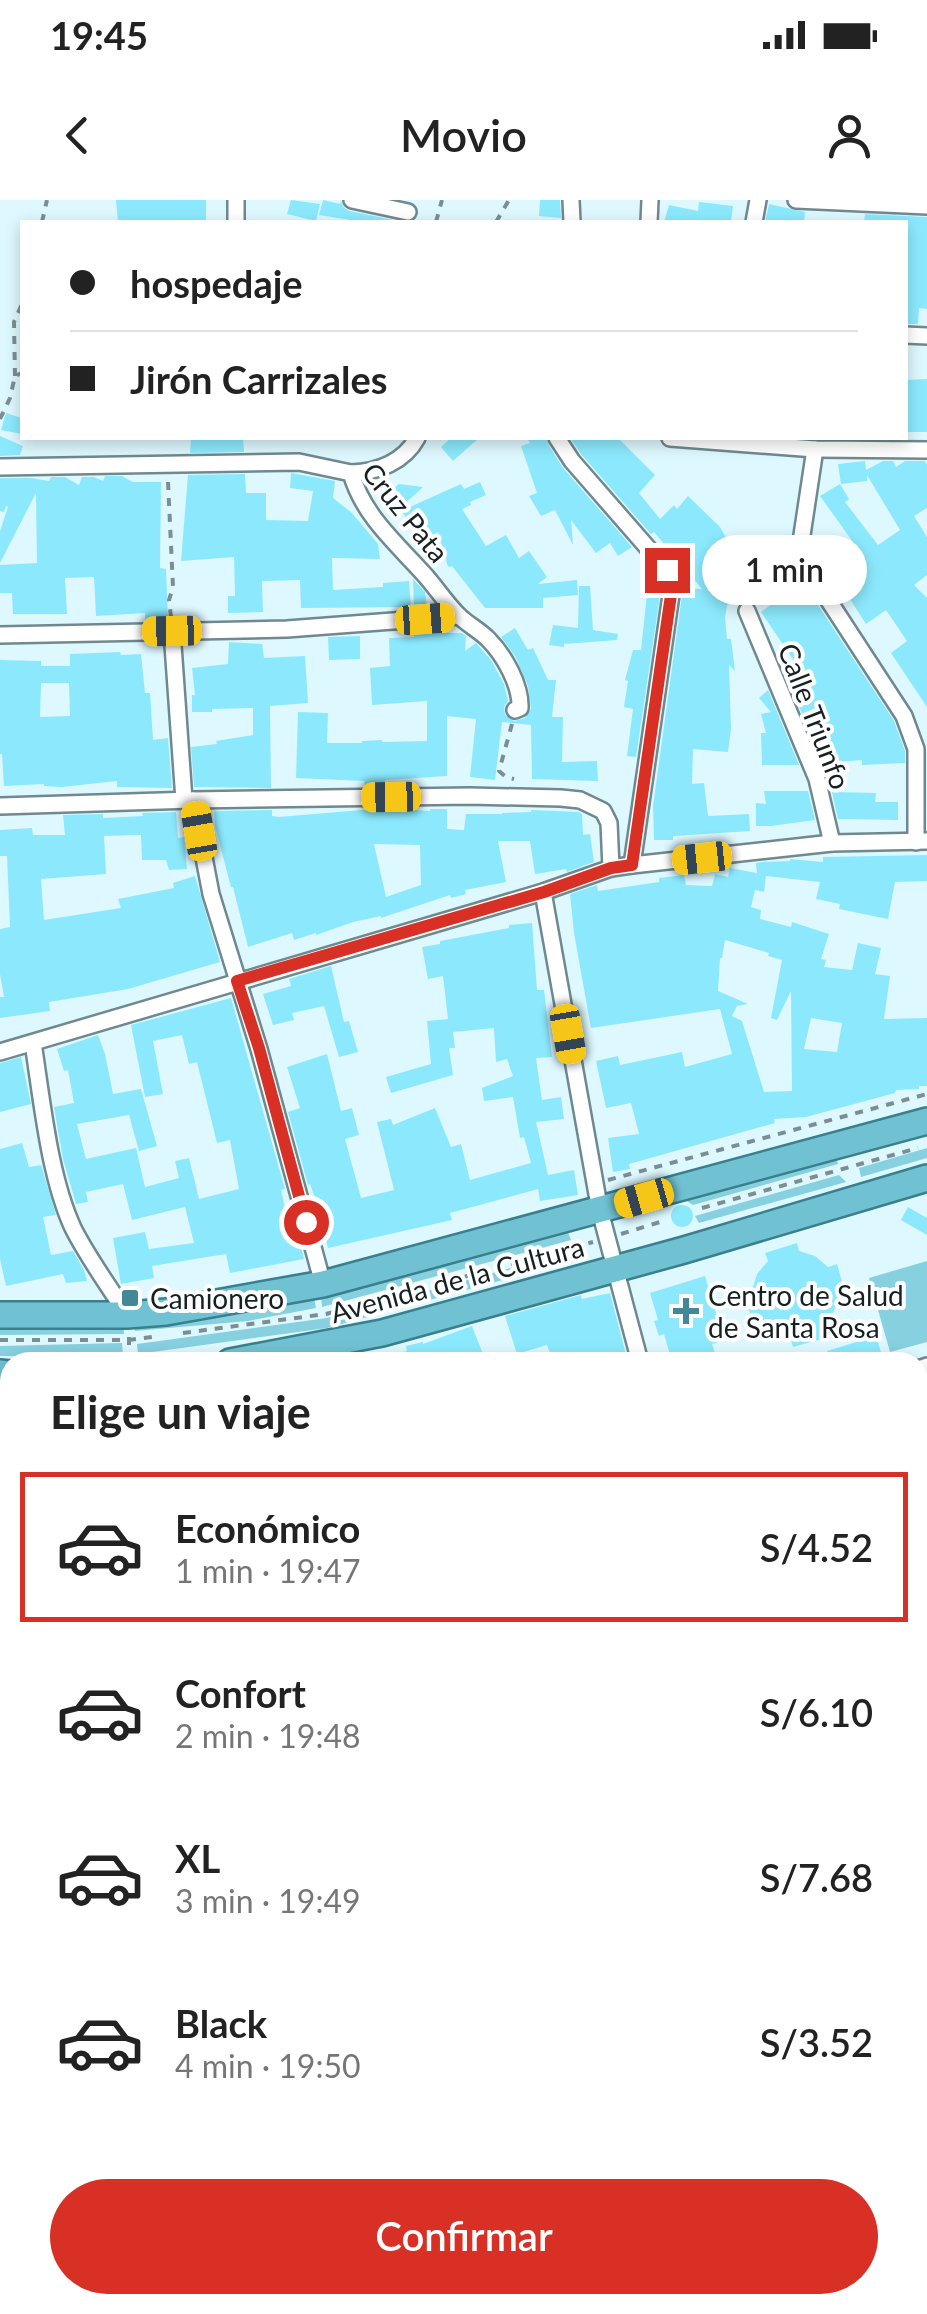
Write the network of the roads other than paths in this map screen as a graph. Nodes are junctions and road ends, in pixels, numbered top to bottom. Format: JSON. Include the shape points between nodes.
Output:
{"nodes":[{"id":1,"x":352,"y":200,"type":"edge"},
{"id":2,"x":796,"y":200,"type":"edge"},
{"id":3,"x":927,"y":206,"type":"edge"},
{"id":4,"x":407,"y":211,"type":"edge"},
{"id":5,"x":415,"y":440,"type":"edge"},
{"id":6,"x":558,"y":440,"type":"edge"},
{"id":7,"x":697,"y":440,"type":"edge"},
{"id":8,"x":815,"y":449,"type":"junction"},
{"id":9,"x":927,"y":450,"type":"edge"},
{"id":10,"x":0,"y":467,"type":"edge"},
{"id":11,"x":351,"y":474,"type":"junction"},
{"id":12,"x":748,"y":610,"type":"road end"},
{"id":13,"x":459,"y":616,"type":"junction"},
{"id":14,"x":172,"y":631,"type":"junction"},
{"id":15,"x":0,"y":635,"type":"edge"},
{"id":16,"x":515,"y":710,"type":"road end"},
{"id":17,"x":189,"y":800,"type":"junction"},
{"id":18,"x":0,"y":806,"type":"edge"},
{"id":19,"x":922,"y":842,"type":"edge"},
{"id":20,"x":832,"y":844,"type":"junction"},
{"id":21,"x":632,"y":865,"type":"junction"},
{"id":22,"x":611,"y":868,"type":"junction"},
{"id":23,"x":544,"y":892,"type":"junction"},
{"id":24,"x":237,"y":981,"type":"junction"},
{"id":25,"x":33,"y":1043,"type":"junction"},
{"id":26,"x":0,"y":1052,"type":"edge"},
{"id":27,"x":927,"y":1122,"type":"edge"},
{"id":28,"x":927,"y":1178,"type":"edge"},
{"id":29,"x":600,"y":1211,"type":"junction"},
{"id":30,"x":616,"y":1269,"type":"junction"},
{"id":31,"x":323,"y":1284,"type":"junction"},
{"id":32,"x":0,"y":1315,"type":"edge"},
{"id":33,"x":126,"y":1315,"type":"junction"},
{"id":34,"x":282,"y":1352,"type":"edge"},
{"id":35,"x":637,"y":1352,"type":"edge"}],
"edges":[{"from":1,"to":4,"type":"street"},
{"from":2,"to":3,"type":"street"},
{"from":5,"to":11,"type":"street","via":[[394,461]]},
{"from":6,"to":21,"type":"street","via":[[667,570],[672,588]]},
{"from":7,"to":8,"type":"street"},
{"from":8,"to":9,"type":"street"},
{"from":8,"to":19,"type":"street","via":[[799,555],[904,716],[916,749]]},
{"from":10,"to":11,"type":"street","name":"Cruz Pata","via":[[299,462]]},
{"from":11,"to":13,"type":"street","name":"Cruz Pata","via":[[373,517]]},
{"from":12,"to":20,"type":"street","name":"Calle Triunfo","via":[[817,778]]},
{"from":13,"to":14,"type":"street"},
{"from":13,"to":16,"type":"street","name":"Cruz Pata","via":[[489,640],[514,678],[521,704]]},
{"from":14,"to":15,"type":"street"},
{"from":14,"to":17,"type":"street"},
{"from":17,"to":18,"type":"street"},
{"from":17,"to":22,"type":"street","via":[[580,800],[603,811]]},
{"from":17,"to":24,"type":"street"},
{"from":19,"to":20,"type":"street"},
{"from":20,"to":21,"type":"street"},
{"from":21,"to":22,"type":"street"},
{"from":22,"to":23,"type":"street"},
{"from":23,"to":24,"type":"street"},
{"from":23,"to":29,"type":"street"},
{"from":24,"to":25,"type":"street"},
{"from":24,"to":31,"type":"street"},
{"from":25,"to":26,"type":"street"},
{"from":25,"to":33,"type":"street","via":[[46,1132],[73,1226]]},
{"from":27,"to":29,"type":"highway","name":"Avenida de la Cultura"},
{"from":28,"to":30,"type":"highway","name":"Avenida de la Cultura"},
{"from":29,"to":30,"type":"street"},
{"from":29,"to":31,"type":"highway","name":"Avenida de la Cultura"},
{"from":30,"to":34,"type":"highway","name":"Avenida de la Cultura","via":[[382,1333]]},
{"from":30,"to":35,"type":"street"},
{"from":31,"to":33,"type":"highway","name":"Avenida de la Cultura"},
{"from":32,"to":33,"type":"highway","name":"Avenida de la Cultura"}]}
